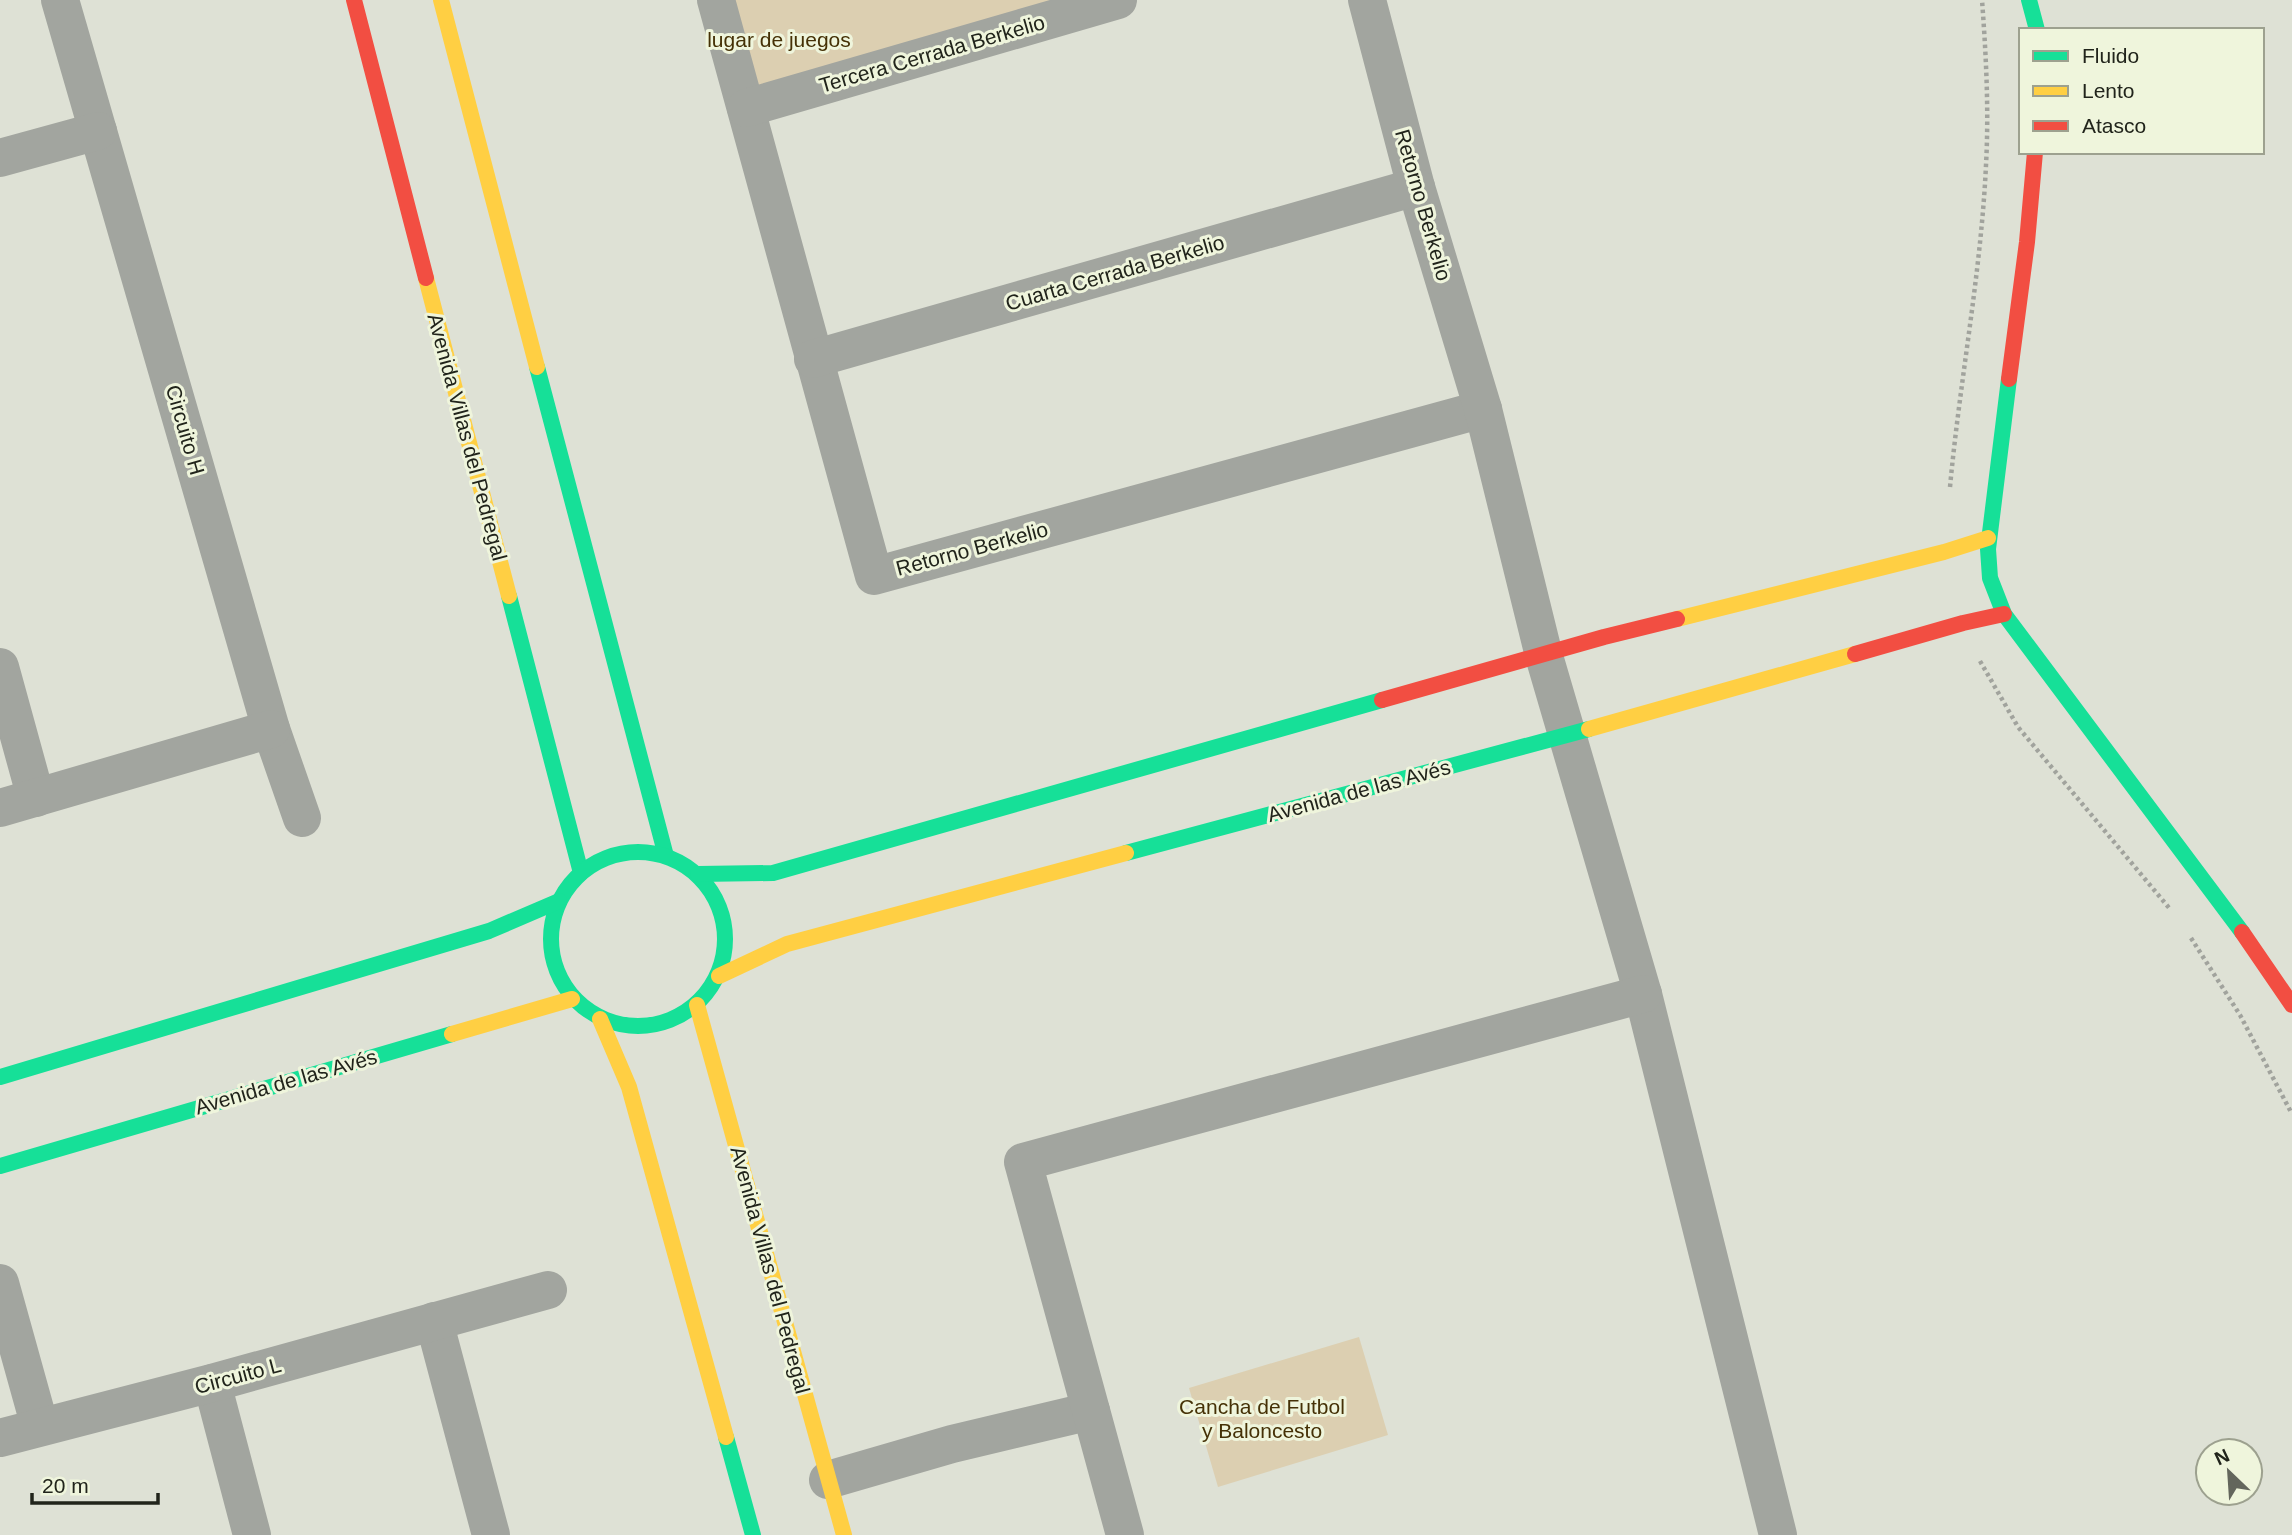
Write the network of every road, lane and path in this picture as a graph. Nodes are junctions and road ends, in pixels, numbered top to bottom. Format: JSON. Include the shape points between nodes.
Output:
{"nodes":[{"id":1,"x":60,"y":0,"type":"edge"},
{"id":2,"x":354,"y":0,"type":"edge"},
{"id":3,"x":440,"y":0,"type":"edge"},
{"id":4,"x":716,"y":0,"type":"edge"},
{"id":5,"x":1117,"y":0,"type":"edge"},
{"id":6,"x":1367,"y":0,"type":"edge"},
{"id":7,"x":1982,"y":0,"type":"edge"},
{"id":8,"x":2029,"y":0,"type":"edge"},
{"id":9,"x":2036,"y":28,"type":"edge"},
{"id":10,"x":746,"y":107,"type":"junction"},
{"id":11,"x":98,"y":131,"type":"junction"},
{"id":12,"x":2035,"y":154,"type":"edge"},
{"id":13,"x":0,"y":158,"type":"edge"},
{"id":14,"x":1416,"y":187,"type":"junction"},
{"id":15,"x":813,"y":359,"type":"junction"},
{"id":16,"x":1483,"y":410,"type":"junction"},
{"id":17,"x":1988,"y":538,"type":"junction"},
{"id":18,"x":1944,"y":552,"type":"junction"},
{"id":19,"x":2004,"y":614,"type":"junction"},
{"id":20,"x":1963,"y":624,"type":"junction"},
{"id":21,"x":1544,"y":656,"type":"junction"},
{"id":22,"x":0,"y":667,"type":"edge"},
{"id":23,"x":271,"y":729,"type":"junction"},
{"id":24,"x":1568,"y":735,"type":"junction"},
{"id":25,"x":18,"y":803,"type":"edge"},
{"id":26,"x":302,"y":818,"type":"dead end"},
{"id":27,"x":666,"y":856,"type":"junction"},
{"id":28,"x":581,"y":873,"type":"junction"},
{"id":29,"x":698,"y":874,"type":"junction"},
{"id":30,"x":559,"y":901,"type":"junction"},
{"id":31,"x":2175,"y":915,"type":"dead end"},
{"id":32,"x":2191,"y":937,"type":"dead end"},
{"id":33,"x":719,"y":975,"type":"junction"},
{"id":34,"x":1643,"y":995,"type":"junction"},
{"id":35,"x":572,"y":999,"type":"junction"},
{"id":36,"x":697,"y":1005,"type":"junction"},
{"id":37,"x":2292,"y":1005,"type":"edge"},
{"id":38,"x":600,"y":1019,"type":"junction"},
{"id":39,"x":0,"y":1077,"type":"edge"},
{"id":40,"x":2292,"y":1114,"type":"edge"},
{"id":41,"x":0,"y":1166,"type":"edge"},
{"id":42,"x":0,"y":1283,"type":"edge"},
{"id":43,"x":548,"y":1290,"type":"dead end"},
{"id":44,"x":434,"y":1321,"type":"junction"},
{"id":45,"x":212,"y":1383,"type":"junction"},
{"id":46,"x":1091,"y":1411,"type":"junction"},
{"id":47,"x":40,"y":1427,"type":"junction"},
{"id":48,"x":0,"y":1438,"type":"edge"},
{"id":49,"x":828,"y":1480,"type":"junction"},
{"id":50,"x":252,"y":1535,"type":"edge"},
{"id":51,"x":491,"y":1535,"type":"edge"},
{"id":52,"x":753,"y":1535,"type":"edge"},
{"id":53,"x":844,"y":1535,"type":"edge"},
{"id":54,"x":1125,"y":1535,"type":"edge"},
{"id":55,"x":1778,"y":1535,"type":"edge"}],
"edges":[{"from":1,"to":11,"type":"street","name":"Circuito H"},
{"from":2,"to":28,"type":"street","name":"Avenida Villas del Pedregal"},
{"from":3,"to":27,"type":"street"},
{"from":4,"to":10,"type":"street","name":"Retorno Berkelio"},
{"from":5,"to":10,"type":"street","name":"Tercera Cerrada Berkelio"},
{"from":6,"to":14,"type":"street","name":"Retorno Berkelio"},
{"from":7,"to":18,"type":"path","via":[[1986,164]]},
{"from":8,"to":9,"type":"street"},
{"from":10,"to":15,"type":"street","name":"Retorno Berkelio"},
{"from":11,"to":13,"type":"street"},
{"from":11,"to":23,"type":"street","name":"Circuito H"},
{"from":12,"to":17,"type":"street"},
{"from":14,"to":15,"type":"street","name":"Cuarta Cerrada Berkelio"},
{"from":14,"to":16,"type":"street","name":"Retorno Berkelio"},
{"from":15,"to":16,"type":"street","name":"Retorno Berkelio","via":[[874,576]]},
{"from":16,"to":21,"type":"street","name":"Retorno Berkelio"},
{"from":17,"to":18,"type":"street"},
{"from":17,"to":19,"type":"street","via":[[1986,560],[1992,592]]},
{"from":18,"to":21,"type":"street"},
{"from":19,"to":20,"type":"street","name":"Avenida de las Avés"},
{"from":19,"to":37,"type":"street"},
{"from":20,"to":24,"type":"street","name":"Avenida de las Avés"},
{"from":20,"to":31,"type":"path","via":[[2018,727]]},
{"from":21,"to":24,"type":"street","name":"Retorno Berkelio"},
{"from":21,"to":29,"type":"street","via":[[773,873]]},
{"from":22,"to":25,"type":"street"},
{"from":23,"to":25,"type":"street"},
{"from":23,"to":26,"type":"street","name":"Circuito H"},
{"from":24,"to":33,"type":"street","name":"Avenida de las Avés","via":[[787,944]]},
{"from":24,"to":34,"type":"street","name":"Retorno Berkelio"},
{"from":27,"to":28,"type":"street","via":[[636,851],[607,857]]},
{"from":27,"to":29,"type":"street"},
{"from":28,"to":30,"type":"street"},
{"from":29,"to":33,"type":"street","via":[[722,915],[727,940]]},
{"from":30,"to":35,"type":"street","via":[[550,934],[555,969]]},
{"from":30,"to":39,"type":"street","via":[[489,931]]},
{"from":32,"to":40,"type":"path","via":[[2240,1015]]},
{"from":33,"to":36,"type":"street"},
{"from":34,"to":46,"type":"street","via":[[1023,1162]]},
{"from":34,"to":55,"type":"street","name":"Retorno Berkelio"},
{"from":35,"to":38,"type":"street"},
{"from":35,"to":41,"type":"street","name":"Avenida de las Avés"},
{"from":36,"to":38,"type":"street","via":[[668,1022],[634,1027]]},
{"from":36,"to":49,"type":"street","name":"Avenida Villas del Pedregal"},
{"from":38,"to":52,"type":"street","via":[[629,1087]]},
{"from":42,"to":47,"type":"street"},
{"from":43,"to":44,"type":"street","name":"Circuito L"},
{"from":44,"to":45,"type":"street","name":"Circuito L"},
{"from":44,"to":51,"type":"street"},
{"from":45,"to":47,"type":"street","name":"Circuito L"},
{"from":45,"to":50,"type":"street"},
{"from":46,"to":49,"type":"street"},
{"from":46,"to":54,"type":"street"},
{"from":47,"to":48,"type":"street","name":"Circuito L"},
{"from":49,"to":53,"type":"street","name":"Avenida Villas del Pedregal"}]}
